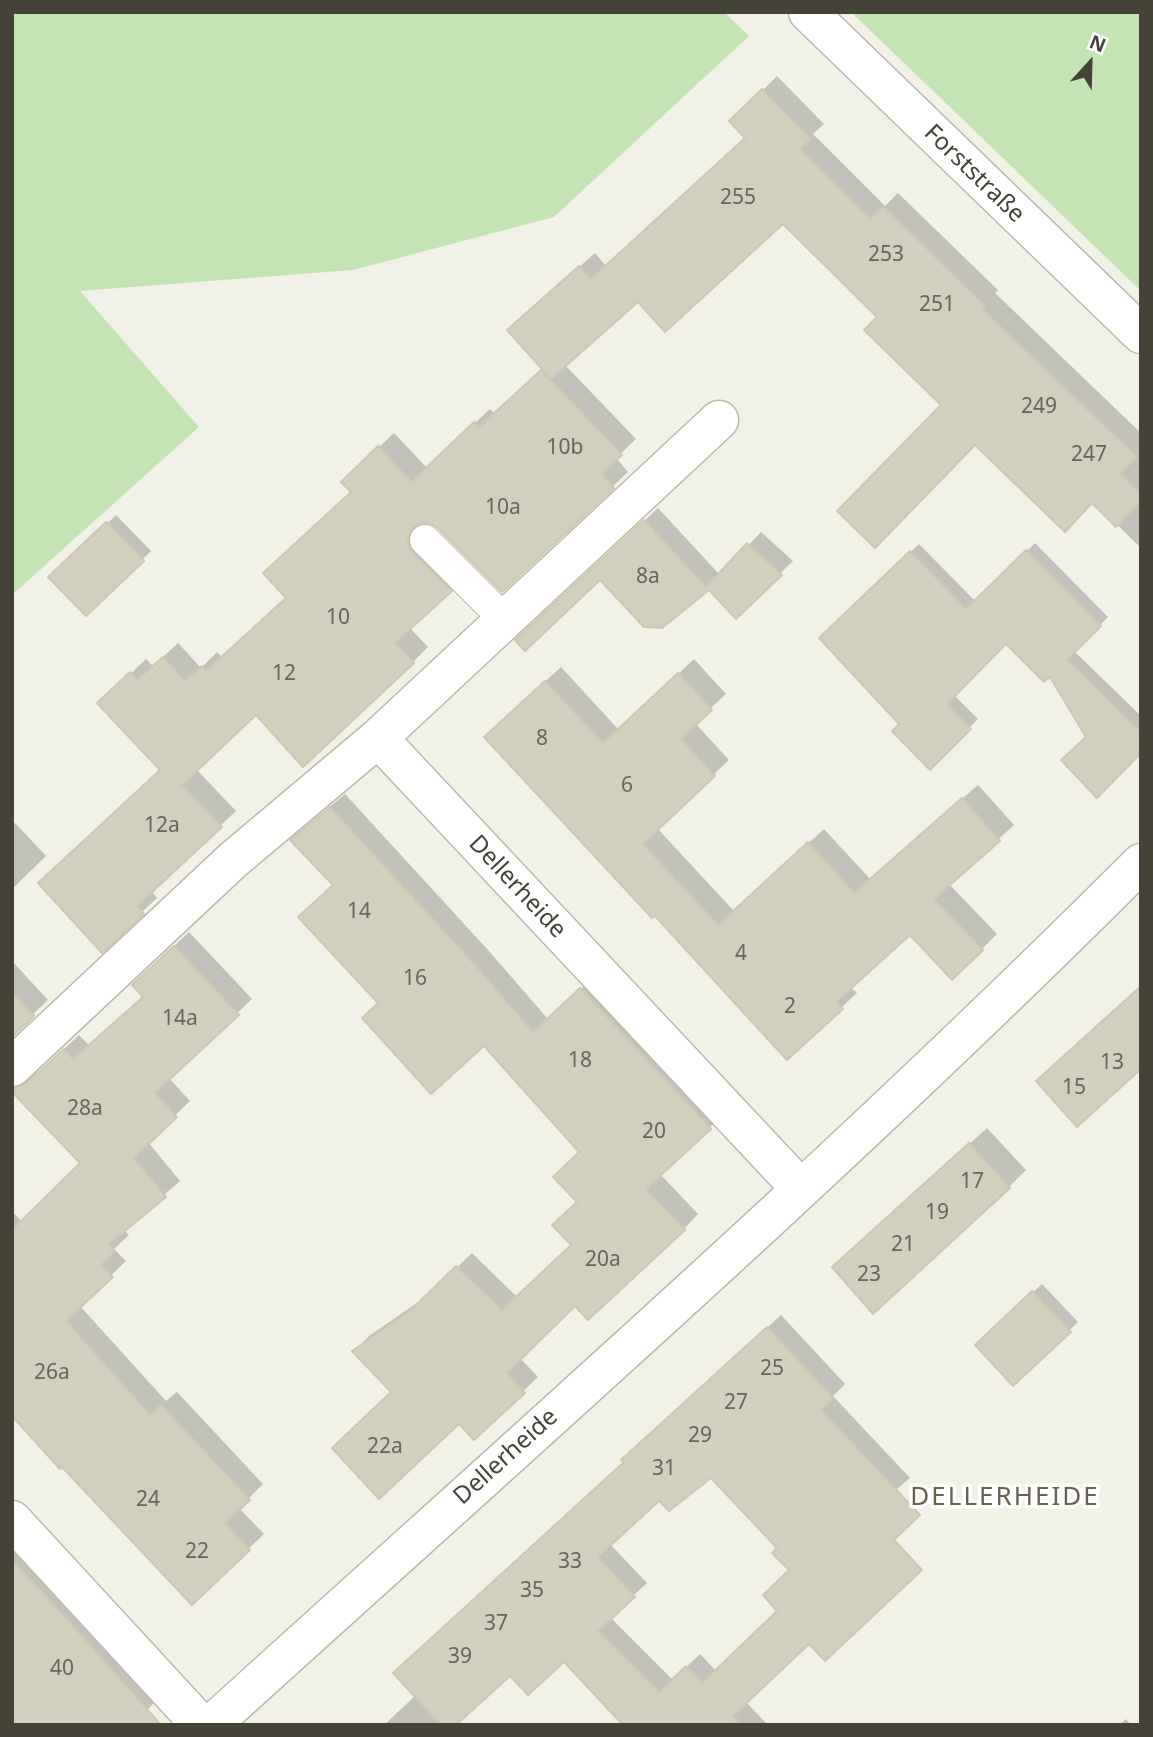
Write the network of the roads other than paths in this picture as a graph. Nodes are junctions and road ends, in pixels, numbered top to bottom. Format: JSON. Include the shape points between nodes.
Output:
{"nodes":[{"id":1,"x":808,"y":12,"type":"edge"},
{"id":2,"x":1141,"y":334,"type":"edge"},
{"id":3,"x":719,"y":420,"type":"dead end"},
{"id":4,"x":425,"y":540,"type":"dead end"},
{"id":5,"x":505,"y":620,"type":"junction"},
{"id":6,"x":379,"y":738,"type":"junction"},
{"id":7,"x":1141,"y":863,"type":"edge"},
{"id":8,"x":12,"y":1067,"type":"edge"},
{"id":9,"x":800,"y":1188,"type":"junction"},
{"id":10,"x":12,"y":1520,"type":"edge"},
{"id":11,"x":201,"y":1725,"type":"edge"},
{"id":12,"x":211,"y":1725,"type":"edge"}],
"edges":[{"from":1,"to":2,"type":"street","name":"Forststraße"},
{"from":3,"to":5,"type":"street"},
{"from":4,"to":5,"type":"lane"},
{"from":5,"to":6,"type":"street"},
{"from":6,"to":8,"type":"street","via":[[233,860]]},
{"from":6,"to":9,"type":"street","name":"Dellerheide"},
{"from":7,"to":9,"type":"street","name":"Dellerheide"},
{"from":9,"to":12,"type":"street","name":"Dellerheide"},
{"from":10,"to":11,"type":"street"}]}
